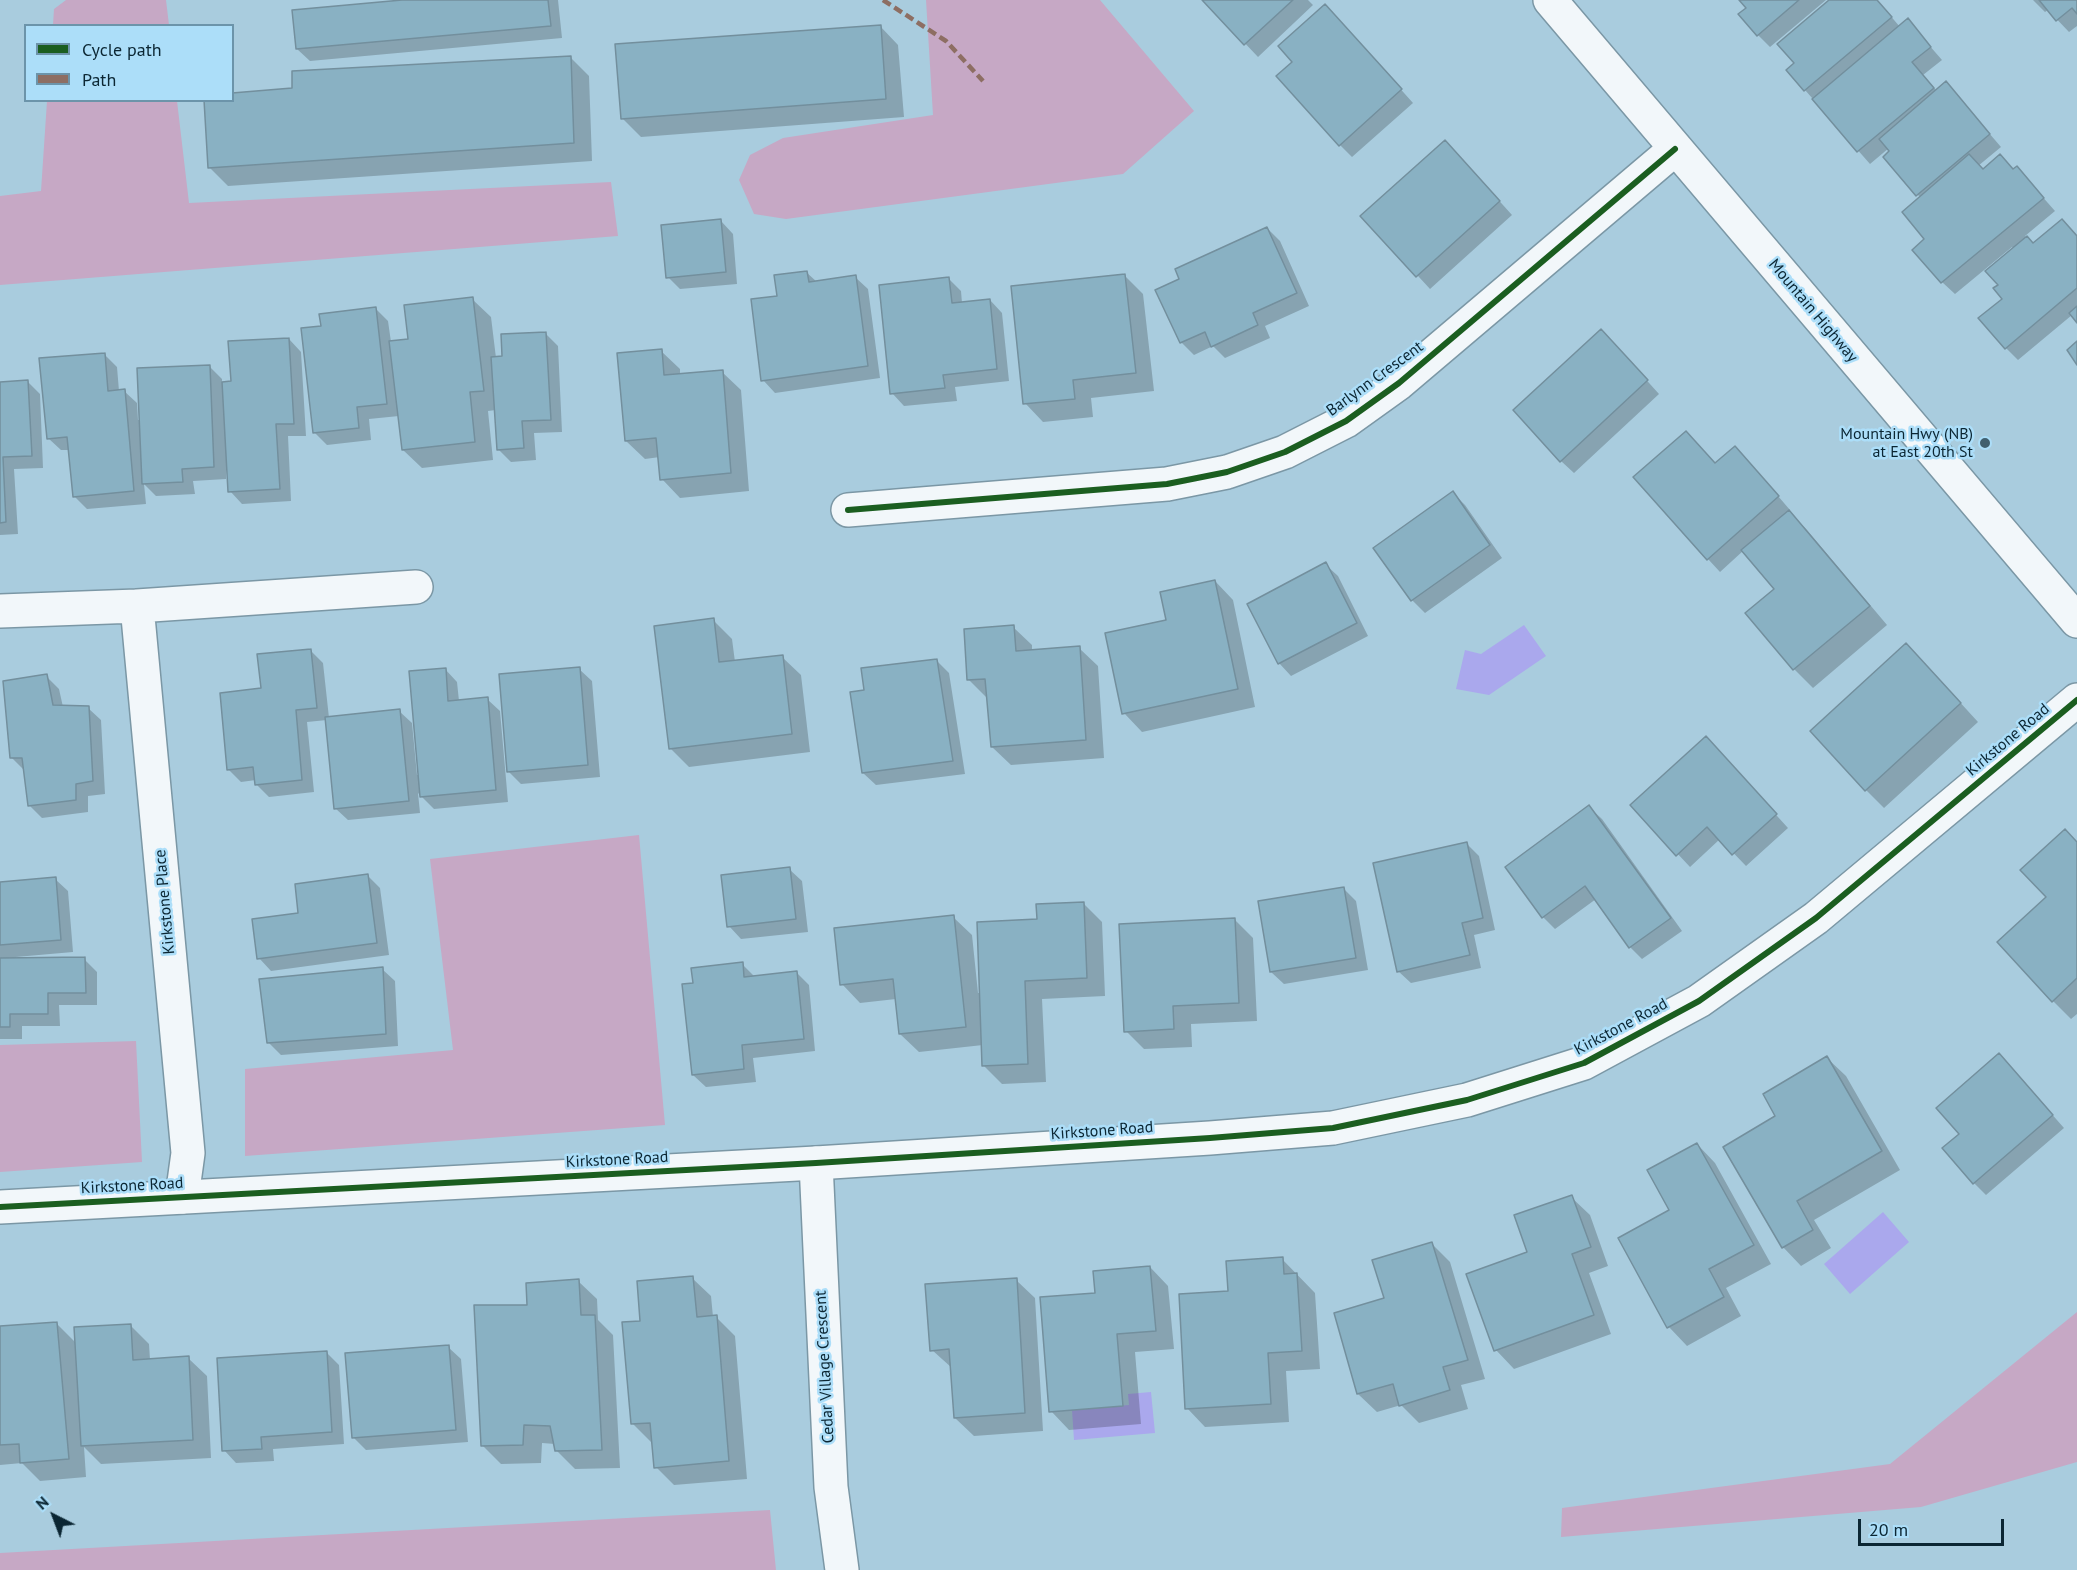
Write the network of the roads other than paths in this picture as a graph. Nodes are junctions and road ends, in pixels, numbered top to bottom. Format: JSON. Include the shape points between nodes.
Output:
{"nodes":[{"id":1,"x":1550,"y":0,"type":"edge"},
{"id":2,"x":1675,"y":149,"type":"junction"},
{"id":3,"x":848,"y":510,"type":"dead end"},
{"id":4,"x":416,"y":587,"type":"dead end"},
{"id":5,"x":137,"y":606,"type":"junction"},
{"id":6,"x":0,"y":611,"type":"edge"},
{"id":7,"x":2077,"y":621,"type":"edge"},
{"id":8,"x":2077,"y":700,"type":"edge"},
{"id":9,"x":816,"y":1163,"type":"junction"},
{"id":10,"x":182,"y":1197,"type":"junction"},
{"id":11,"x":0,"y":1207,"type":"edge"},
{"id":12,"x":842,"y":1570,"type":"edge"}],
"edges":[{"from":1,"to":2,"type":"street","name":"Mountain Highway"},
{"from":2,"to":3,"type":"street","name":"Barlynn Crescent","via":[[1399,383],[1346,421],[1285,452],[1227,472],[1167,484]]},
{"from":2,"to":7,"type":"street","name":"Mountain Highway"},
{"from":4,"to":5,"type":"street"},
{"from":5,"to":6,"type":"street"},
{"from":5,"to":10,"type":"street","name":"Kirkstone Place","via":[[188,1153]]},
{"from":8,"to":9,"type":"street","name":"Kirkstone Road","via":[[1816,918],[1699,1001],[1584,1063],[1467,1100],[1333,1128]]},
{"from":9,"to":10,"type":"street","name":"Kirkstone Road"},
{"from":9,"to":12,"type":"street","name":"Cedar Village Crescent","via":[[831,1487]]},
{"from":10,"to":11,"type":"street","name":"Kirkstone Road"}]}
